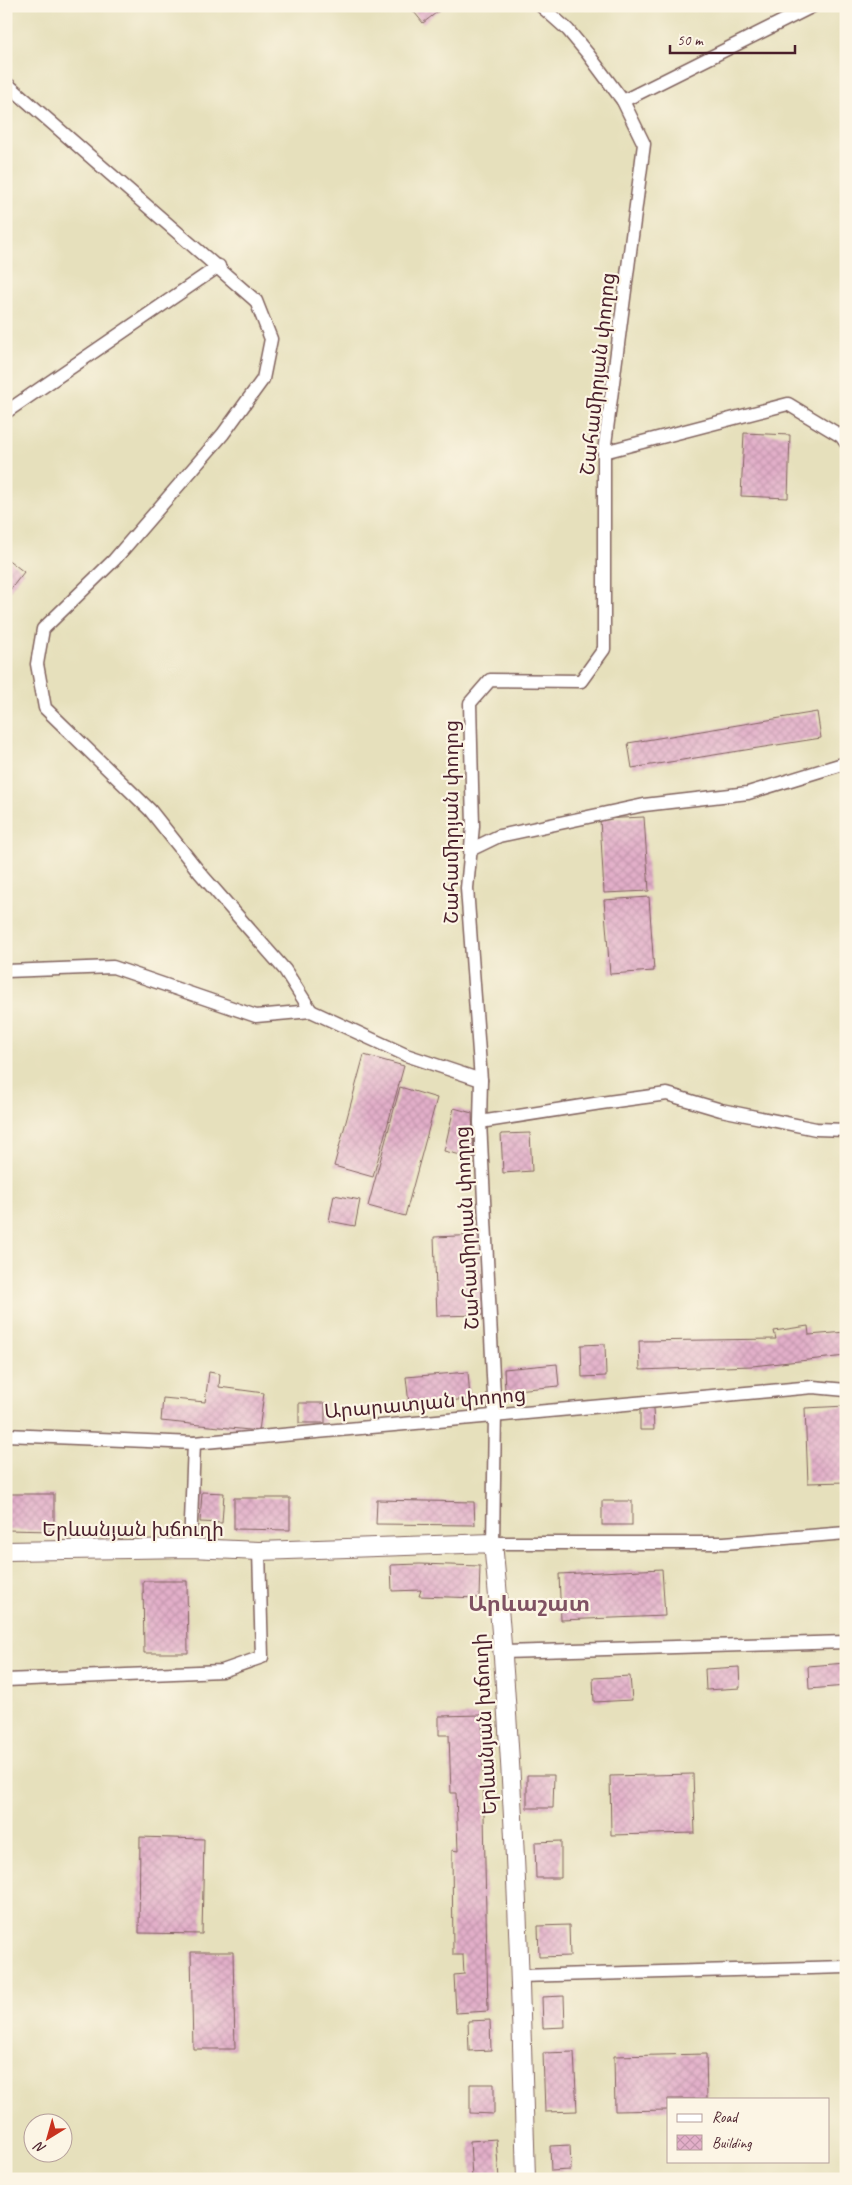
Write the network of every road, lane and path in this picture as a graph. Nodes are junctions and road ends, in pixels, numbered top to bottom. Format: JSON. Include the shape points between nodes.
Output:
{"nodes":[{"id":1,"x":541,"y":6,"type":"edge"},
{"id":2,"x":813,"y":6,"type":"edge"},
{"id":3,"x":6,"y":83,"type":"edge"},
{"id":4,"x":623,"y":100,"type":"junction"},
{"id":5,"x":219,"y":266,"type":"junction"},
{"id":6,"x":6,"y":412,"type":"edge"},
{"id":7,"x":846,"y":443,"type":"edge"},
{"id":8,"x":604,"y":452,"type":"junction"},
{"id":9,"x":846,"y":763,"type":"edge"},
{"id":10,"x":470,"y":850,"type":"junction"},
{"id":11,"x":6,"y":971,"type":"edge"},
{"id":12,"x":311,"y":1011,"type":"junction"},
{"id":13,"x":481,"y":1080,"type":"junction"},
{"id":14,"x":480,"y":1122,"type":"junction"},
{"id":15,"x":846,"y":1130,"type":"edge"},
{"id":16,"x":846,"y":1390,"type":"edge"},
{"id":17,"x":495,"y":1415,"type":"junction"},
{"id":18,"x":6,"y":1435,"type":"edge"},
{"id":19,"x":194,"y":1443,"type":"junction"},
{"id":20,"x":846,"y":1533,"type":"edge"},
{"id":21,"x":493,"y":1543,"type":"junction"},
{"id":22,"x":190,"y":1548,"type":"junction"},
{"id":23,"x":6,"y":1551,"type":"edge"},
{"id":24,"x":259,"y":1551,"type":"junction"},
{"id":25,"x":846,"y":1642,"type":"edge"},
{"id":26,"x":504,"y":1652,"type":"junction"},
{"id":27,"x":6,"y":1680,"type":"edge"},
{"id":28,"x":846,"y":1967,"type":"edge"},
{"id":29,"x":520,"y":1976,"type":"junction"},
{"id":30,"x":526,"y":2179,"type":"edge"}],
"edges":[{"from":1,"to":4,"type":"street","name":"Շահամիրյան փողոց","via":[[568,30]]},
{"from":2,"to":4,"type":"street"},
{"from":3,"to":5,"type":"street"},
{"from":4,"to":8,"type":"street","name":"Շահամիրյան փողոց","via":[[644,144]]},
{"from":5,"to":6,"type":"street"},
{"from":5,"to":12,"type":"street","via":[[256,301],[271,339],[263,379],[223,434],[114,560],[43,629],[37,664],[45,708],[150,810],[200,873],[286,970]]},
{"from":7,"to":8,"type":"street","via":[[841,436],[788,404]]},
{"from":8,"to":10,"type":"street","name":"Շահամիրյան փողոց","via":[[604,649],[581,681],[490,680],[470,703],[473,826]]},
{"from":9,"to":10,"type":"street","via":[[748,793],[644,805],[499,836]]},
{"from":10,"to":13,"type":"street","name":"Շահամիրյան փողոց","via":[[466,888]]},
{"from":11,"to":12,"type":"street","via":[[113,967],[256,1016]]},
{"from":12,"to":13,"type":"street","via":[[406,1055]]},
{"from":13,"to":14,"type":"street","name":"Շահամիրյան փողոց"},
{"from":14,"to":15,"type":"street","via":[[667,1094],[721,1110],[797,1126]]},
{"from":14,"to":17,"type":"street","name":"Շահամիրյան փողոց"},
{"from":16,"to":17,"type":"street","name":"Արարատյան փողոց","via":[[813,1387]]},
{"from":17,"to":19,"type":"street","name":"Արարատյան փողոց"},
{"from":17,"to":21,"type":"street","name":"Շահամիրյան փողոց"},
{"from":18,"to":19,"type":"street","name":"Արարատյան փողոց"},
{"from":19,"to":22,"type":"street"},
{"from":20,"to":21,"type":"street","via":[[724,1543]]},
{"from":21,"to":24,"type":"main road","name":"Երևանյան խճուղի"},
{"from":21,"to":26,"type":"main road","name":"Երևանյան խճուղի"},
{"from":22,"to":23,"type":"main road","name":"Երևանյան խճուղի"},
{"from":22,"to":24,"type":"main road","name":"Երևանյան խճուղի"},
{"from":24,"to":27,"type":"street","via":[[262,1657],[222,1671]]},
{"from":25,"to":26,"type":"street"},
{"from":26,"to":29,"type":"main road","name":"Երևանյան խճուղի"},
{"from":28,"to":29,"type":"street"},
{"from":29,"to":30,"type":"main road","name":"Երևանյան խճուղի"}]}
